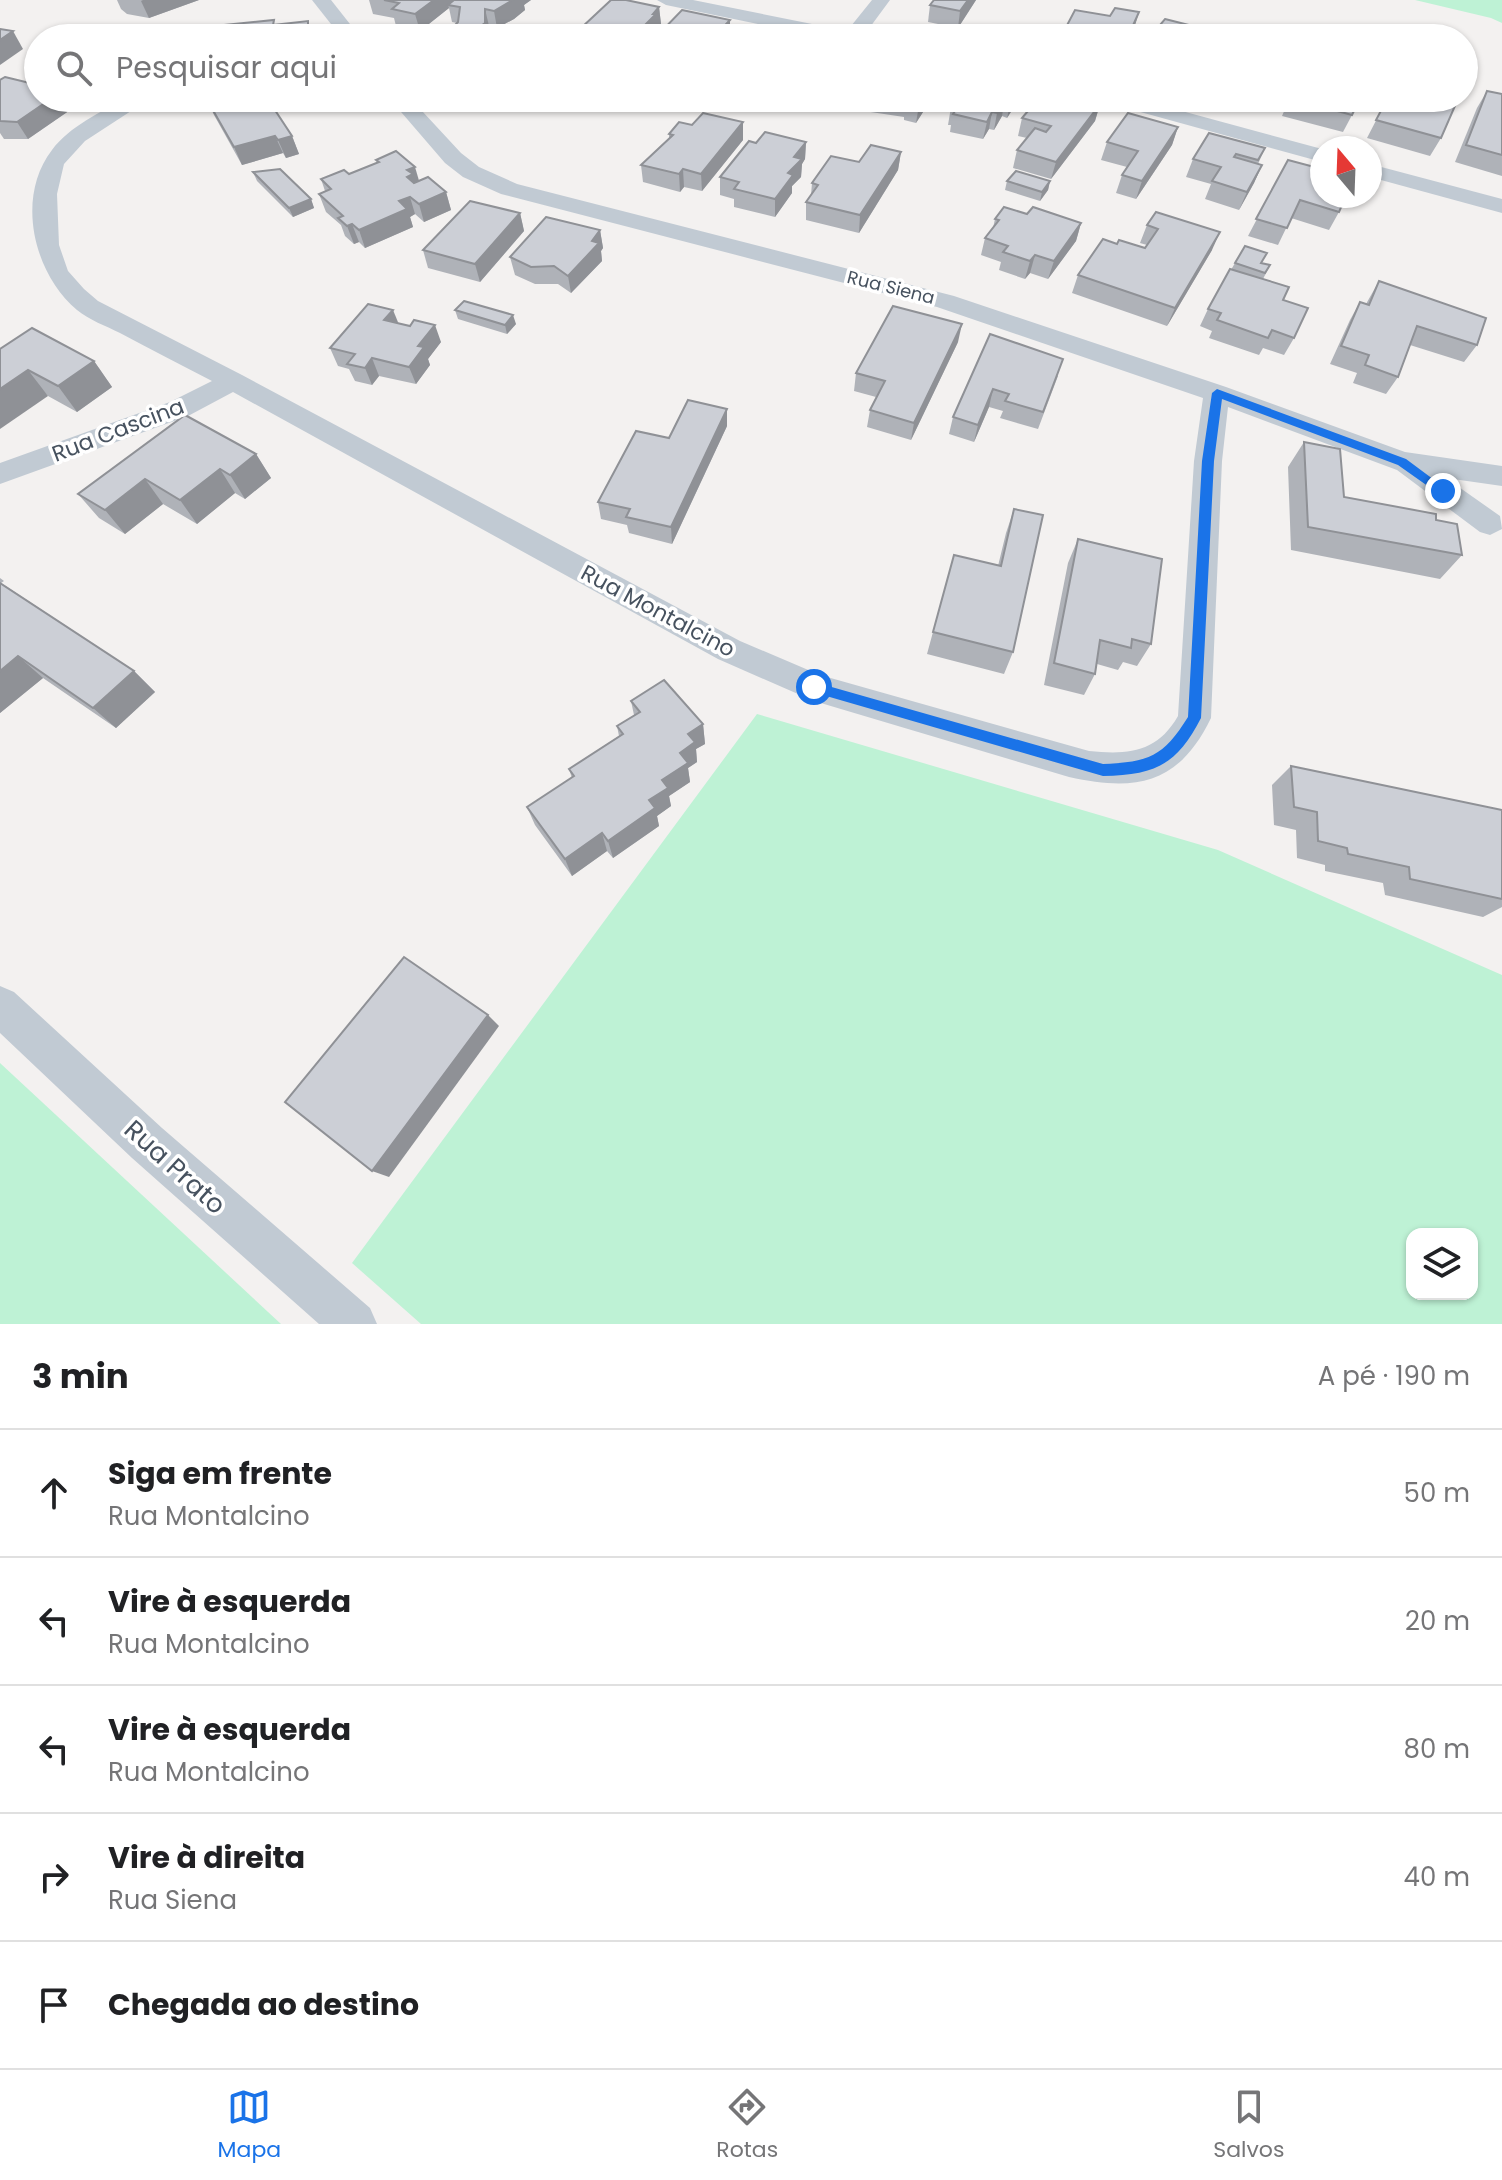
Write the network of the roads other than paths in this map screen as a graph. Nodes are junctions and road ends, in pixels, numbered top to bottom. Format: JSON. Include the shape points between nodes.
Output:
{"nodes":[{"id":1,"x":321,"y":0,"type":"edge"},
{"id":2,"x":666,"y":0,"type":"edge"},
{"id":3,"x":881,"y":0,"type":"edge"},
{"id":4,"x":347,"y":24,"type":"edge"},
{"id":5,"x":783,"y":24,"type":"edge"},
{"id":6,"x":863,"y":24,"type":"edge"},
{"id":7,"x":120,"y":112,"type":"edge"},
{"id":8,"x":412,"y":112,"type":"edge"},
{"id":9,"x":1162,"y":112,"type":"edge"},
{"id":10,"x":1310,"y":153,"type":"edge"},
{"id":11,"x":1382,"y":173,"type":"edge"},
{"id":12,"x":1502,"y":206,"type":"edge"},
{"id":13,"x":233,"y":381,"type":"junction"},
{"id":14,"x":1217,"y":393,"type":"junction"},
{"id":15,"x":1402,"y":462,"type":"junction"},
{"id":16,"x":0,"y":474,"type":"edge"},
{"id":17,"x":1502,"y":476,"type":"edge"},
{"id":18,"x":1496,"y":531,"type":"edge"},
{"id":19,"x":0,"y":1006,"type":"edge"},
{"id":20,"x":354,"y":1324,"type":"edge"}],
"edges":[{"from":1,"to":4,"type":"street"},
{"from":2,"to":5,"type":"street"},
{"from":3,"to":6,"type":"street"},
{"from":7,"to":13,"type":"street","name":"Rua Montalcino","via":[[60,152],[50,168],[45,232],[55,270],[89,307]]},
{"from":8,"to":14,"type":"street","name":"Rua Siena","via":[[453,158],[509,189],[945,301]]},
{"from":9,"to":10,"type":"street"},
{"from":11,"to":12,"type":"street"},
{"from":13,"to":14,"type":"street","name":"Rua Montalcino","via":[[729,650],[814,687],[1103,770],[1159,760],[1176,748],[1194,718],[1208,461]]},
{"from":13,"to":16,"type":"street","name":"Rua Cascina","via":[[179,409]]},
{"from":14,"to":15,"type":"street","name":"Rua Siena"},
{"from":15,"to":17,"type":"street","name":"Rua Siena"},
{"from":15,"to":18,"type":"street","name":"Rua Siena"},
{"from":17,"to":18,"type":"street","via":[[1485,492],[1483,504]]},
{"from":19,"to":20,"type":"street","name":"Rua Prato"}]}
